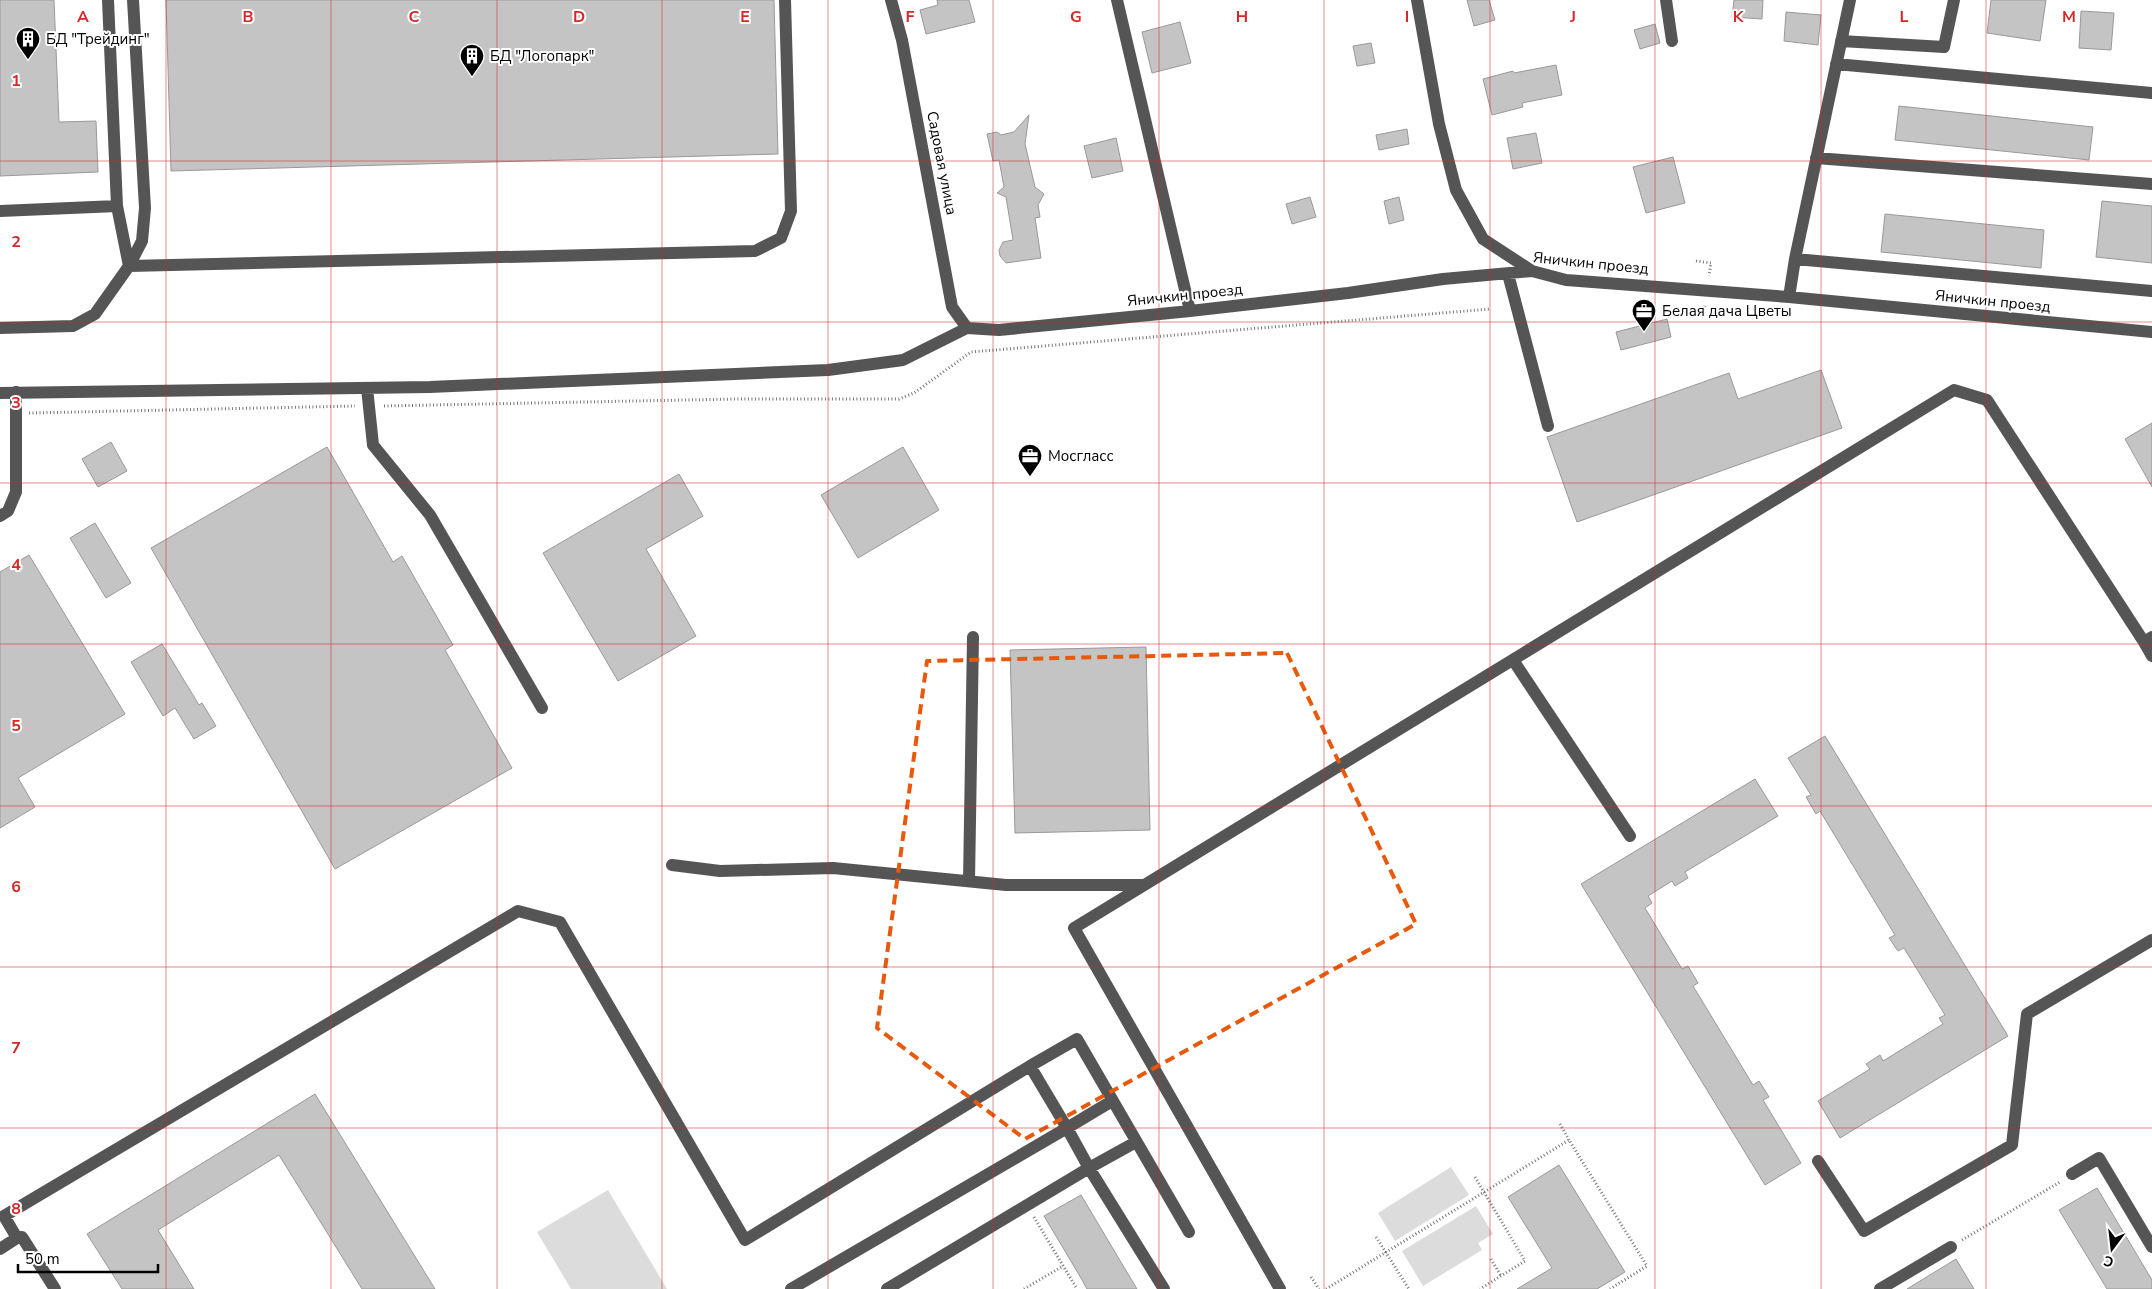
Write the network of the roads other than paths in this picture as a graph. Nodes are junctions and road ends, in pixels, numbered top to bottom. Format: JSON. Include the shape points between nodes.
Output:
{"nodes":[{"id":1,"x":108,"y":0,"type":"edge"},
{"id":2,"x":134,"y":0,"type":"edge"},
{"id":3,"x":785,"y":0,"type":"edge"},
{"id":4,"x":891,"y":0,"type":"edge"},
{"id":5,"x":1117,"y":0,"type":"edge"},
{"id":6,"x":1417,"y":0,"type":"edge"},
{"id":7,"x":1666,"y":0,"type":"edge"},
{"id":8,"x":1850,"y":0,"type":"edge"},
{"id":9,"x":1954,"y":0,"type":"edge"},
{"id":10,"x":1672,"y":41,"type":"dead end"},
{"id":11,"x":1841,"y":41,"type":"junction"},
{"id":12,"x":1836,"y":64,"type":"junction"},
{"id":13,"x":2152,"y":93,"type":"edge"},
{"id":14,"x":1816,"y":158,"type":"junction"},
{"id":15,"x":2152,"y":184,"type":"edge"},
{"id":16,"x":116,"y":206,"type":"junction"},
{"id":17,"x":0,"y":211,"type":"edge"},
{"id":18,"x":1795,"y":259,"type":"junction"},
{"id":19,"x":130,"y":266,"type":"junction"},
{"id":20,"x":1532,"y":272,"type":"junction"},
{"id":21,"x":1508,"y":274,"type":"junction"},
{"id":22,"x":2152,"y":291,"type":"edge"},
{"id":23,"x":1789,"y":297,"type":"junction"},
{"id":24,"x":1190,"y":311,"type":"junction"},
{"id":25,"x":0,"y":328,"type":"edge"},
{"id":26,"x":967,"y":328,"type":"junction"},
{"id":27,"x":2152,"y":332,"type":"edge"},
{"id":28,"x":367,"y":388,"type":"junction"},
{"id":29,"x":16,"y":392,"type":"junction"},
{"id":30,"x":0,"y":393,"type":"edge"},
{"id":31,"x":1548,"y":426,"type":"dead end"},
{"id":32,"x":0,"y":516,"type":"edge"},
{"id":33,"x":973,"y":636,"type":"dead end"},
{"id":34,"x":2148,"y":640,"type":"edge"},
{"id":35,"x":2152,"y":656,"type":"edge"},
{"id":36,"x":1513,"y":660,"type":"junction"},
{"id":37,"x":542,"y":708,"type":"dead end"},
{"id":38,"x":1630,"y":836,"type":"dead end"},
{"id":39,"x":672,"y":865,"type":"dead end"},
{"id":40,"x":969,"y":882,"type":"junction"},
{"id":41,"x":1144,"y":886,"type":"junction"},
{"id":42,"x":2152,"y":940,"type":"edge"},
{"id":43,"x":1030,"y":1066,"type":"junction"},
{"id":44,"x":1112,"y":1100,"type":"junction"},
{"id":45,"x":1067,"y":1128,"type":"junction"},
{"id":46,"x":1136,"y":1142,"type":"junction"},
{"id":47,"x":1818,"y":1161,"type":"dead end"},
{"id":48,"x":1089,"y":1168,"type":"junction"},
{"id":49,"x":2072,"y":1174,"type":"road end"},
{"id":50,"x":1189,"y":1232,"type":"dead end"},
{"id":51,"x":18,"y":1238,"type":"junction"},
{"id":52,"x":1951,"y":1247,"type":"road end"},
{"id":53,"x":2152,"y":1247,"type":"edge"},
{"id":54,"x":0,"y":1249,"type":"edge"},
{"id":55,"x":55,"y":1289,"type":"edge"},
{"id":56,"x":791,"y":1289,"type":"edge"},
{"id":57,"x":887,"y":1289,"type":"edge"},
{"id":58,"x":1164,"y":1289,"type":"edge"},
{"id":59,"x":1280,"y":1289,"type":"edge"},
{"id":60,"x":1880,"y":1289,"type":"edge"}],
"edges":[{"from":1,"to":16,"type":"street"},
{"from":2,"to":19,"type":"street","via":[[145,208],[142,241]]},
{"from":3,"to":19,"type":"street","via":[[791,211],[781,238],[755,251]]},
{"from":4,"to":26,"type":"street","name":"Садовая улица","via":[[902,40],[952,307]]},
{"from":5,"to":24,"type":"street"},
{"from":6,"to":20,"type":"street","via":[[1439,124],[1456,190],[1483,238]]},
{"from":7,"to":10,"type":"street"},
{"from":8,"to":11,"type":"street"},
{"from":9,"to":11,"type":"street","via":[[1944,47]]},
{"from":11,"to":12,"type":"street"},
{"from":12,"to":13,"type":"street"},
{"from":12,"to":14,"type":"street"},
{"from":14,"to":15,"type":"street"},
{"from":14,"to":18,"type":"street"},
{"from":16,"to":17,"type":"street"},
{"from":16,"to":19,"type":"street"},
{"from":18,"to":22,"type":"street"},
{"from":18,"to":23,"type":"street"},
{"from":19,"to":25,"type":"street","via":[[95,314],[73,326]]},
{"from":20,"to":21,"type":"street","name":"Яничкин проезд"},
{"from":20,"to":23,"type":"street","name":"Яничкин проезд","via":[[1566,280]]},
{"from":21,"to":24,"type":"street","name":"Яничкин проезд"},
{"from":21,"to":31,"type":"street"},
{"from":23,"to":27,"type":"street","name":"Яничкин проезд"},
{"from":24,"to":26,"type":"street","name":"Яничкин проезд","via":[[999,330]]},
{"from":26,"to":28,"type":"street","via":[[903,360],[828,370]]},
{"from":28,"to":29,"type":"street"},
{"from":28,"to":37,"type":"street","via":[[373,445],[430,515]]},
{"from":29,"to":30,"type":"street"},
{"from":29,"to":32,"type":"street","via":[[16,492],[8,511]]},
{"from":33,"to":40,"type":"street"},
{"from":34,"to":35,"type":"street"},
{"from":34,"to":36,"type":"street","via":[[1987,400],[1954,390]]},
{"from":36,"to":38,"type":"street"},
{"from":36,"to":41,"type":"street"},
{"from":39,"to":40,"type":"street","via":[[720,871],[833,868]]},
{"from":40,"to":41,"type":"street"},
{"from":41,"to":59,"type":"street","via":[[1074,928]]},
{"from":42,"to":47,"type":"street","via":[[2027,1014],[2012,1144],[1864,1231]]},
{"from":43,"to":44,"type":"street","via":[[1077,1039]]},
{"from":43,"to":45,"type":"street"},
{"from":43,"to":51,"type":"street","via":[[745,1240],[560,922],[518,911],[4,1216]]},
{"from":44,"to":45,"type":"street"},
{"from":44,"to":46,"type":"street"},
{"from":45,"to":48,"type":"street"},
{"from":45,"to":56,"type":"street"},
{"from":46,"to":48,"type":"street"},
{"from":46,"to":50,"type":"street"},
{"from":48,"to":57,"type":"street"},
{"from":48,"to":58,"type":"street"},
{"from":49,"to":53,"type":"street","via":[[2099,1158]]},
{"from":51,"to":54,"type":"street"},
{"from":51,"to":55,"type":"street","via":[[25,1240]]},
{"from":52,"to":60,"type":"street"}]}
